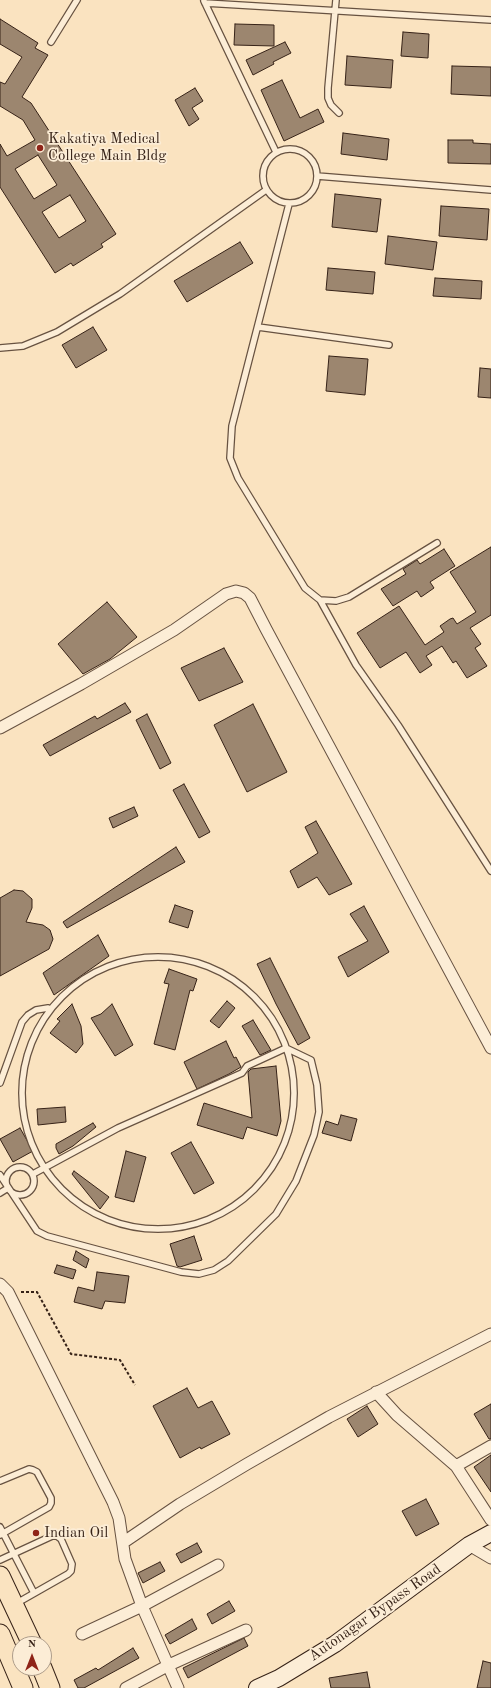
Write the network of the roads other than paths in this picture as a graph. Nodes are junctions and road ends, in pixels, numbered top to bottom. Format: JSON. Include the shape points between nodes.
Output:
{"nodes":[{"id":1,"x":77,"y":0,"type":"edge"},
{"id":2,"x":336,"y":0,"type":"edge"},
{"id":3,"x":204,"y":1,"type":"edge"},
{"id":4,"x":335,"y":11,"type":"junction"},
{"id":5,"x":491,"y":20,"type":"edge"},
{"id":6,"x":51,"y":42,"type":"dead end"},
{"id":7,"x":339,"y":113,"type":"dead end"},
{"id":8,"x":276,"y":152,"type":"junction"},
{"id":9,"x":317,"y":176,"type":"junction"},
{"id":10,"x":266,"y":190,"type":"junction"},
{"id":11,"x":491,"y":190,"type":"edge"},
{"id":12,"x":289,"y":204,"type":"junction"},
{"id":13,"x":258,"y":327,"type":"junction"},
{"id":14,"x":389,"y":345,"type":"dead end"},
{"id":15,"x":0,"y":348,"type":"edge"},
{"id":16,"x":437,"y":543,"type":"dead end"},
{"id":17,"x":320,"y":600,"type":"junction"},
{"id":18,"x":0,"y":728,"type":"edge"},
{"id":19,"x":491,"y":871,"type":"edge"},
{"id":20,"x":48,"y":1008,"type":"junction"},
{"id":21,"x":286,"y":1048,"type":"junction"},
{"id":22,"x":491,"y":1048,"type":"edge"},
{"id":23,"x":0,"y":1083,"type":"edge"},
{"id":24,"x":48,"y":1165,"type":"junction"},
{"id":25,"x":33,"y":1174,"type":"junction"},
{"id":26,"x":0,"y":1175,"type":"edge"},
{"id":27,"x":8,"y":1188,"type":"junction"},
{"id":28,"x":0,"y":1193,"type":"edge"},
{"id":29,"x":4,"y":1288,"type":"edge"},
{"id":30,"x":491,"y":1334,"type":"edge"},
{"id":31,"x":376,"y":1392,"type":"junction"},
{"id":32,"x":491,"y":1446,"type":"edge"},
{"id":33,"x":456,"y":1466,"type":"junction"},
{"id":34,"x":0,"y":1481,"type":"edge"},
{"id":35,"x":491,"y":1520,"type":"edge"},
{"id":36,"x":0,"y":1527,"type":"edge"},
{"id":37,"x":491,"y":1533,"type":"edge"},
{"id":38,"x":2,"y":1534,"type":"edge"},
{"id":39,"x":124,"y":1542,"type":"junction"},
{"id":40,"x":469,"y":1545,"type":"junction"},
{"id":41,"x":13,"y":1554,"type":"junction"},
{"id":42,"x":491,"y":1558,"type":"edge"},
{"id":43,"x":0,"y":1560,"type":"edge"},
{"id":44,"x":218,"y":1565,"type":"dead end"},
{"id":45,"x":0,"y":1576,"type":"edge"},
{"id":46,"x":34,"y":1593,"type":"junction"},
{"id":47,"x":14,"y":1605,"type":"junction"},
{"id":48,"x":142,"y":1606,"type":"junction"},
{"id":49,"x":246,"y":1630,"type":"dead end"},
{"id":50,"x":82,"y":1634,"type":"dead end"},
{"id":51,"x":28,"y":1636,"type":"edge"},
{"id":52,"x":1,"y":1640,"type":"edge"},
{"id":53,"x":169,"y":1665,"type":"junction"},
{"id":54,"x":45,"y":1676,"type":"edge"},
{"id":55,"x":23,"y":1688,"type":"edge"},
{"id":56,"x":50,"y":1688,"type":"edge"},
{"id":57,"x":126,"y":1688,"type":"edge"},
{"id":58,"x":178,"y":1688,"type":"edge"},
{"id":59,"x":257,"y":1688,"type":"edge"}],
"edges":[{"from":1,"to":6,"type":"lane"},
{"from":2,"to":4,"type":"lane"},
{"from":3,"to":4,"type":"lane"},
{"from":3,"to":8,"type":"lane"},
{"from":4,"to":5,"type":"lane"},
{"from":4,"to":7,"type":"lane","via":[[328,98]]},
{"from":8,"to":9,"type":"lane","via":[[298,150],[308,156],[315,165]]},
{"from":8,"to":10,"type":"lane","via":[[268,159],[263,169],[262,180]]},
{"from":9,"to":11,"type":"lane"},
{"from":9,"to":12,"type":"lane","via":[[316,186],[309,196],[300,202]]},
{"from":10,"to":12,"type":"lane","via":[[276,200]]},
{"from":10,"to":15,"type":"lane","via":[[120,294],[58,332],[23,346]]},
{"from":12,"to":13,"type":"lane"},
{"from":13,"to":14,"type":"lane"},
{"from":13,"to":17,"type":"lane","via":[[232,426],[230,458],[238,478],[305,588]]},
{"from":16,"to":17,"type":"lane","via":[[348,597],[336,601]]},
{"from":17,"to":19,"type":"lane","via":[[356,665],[398,725]]},
{"from":18,"to":22,"type":"street","via":[[174,630],[226,594],[236,591],[244,593],[250,598]]},
{"from":20,"to":21,"type":"lane","via":[[67,989],[90,976],[120,965],[151,959],[179,960],[208,968],[232,980],[272,1018]]},
{"from":20,"to":23,"type":"lane","via":[[36,1010],[22,1022]]},
{"from":20,"to":24,"type":"lane","via":[[34,1032],[25,1060],[21,1086],[23,1113],[29,1138],[42,1161]]},
{"from":21,"to":24,"type":"lane","via":[[247,1066],[242,1073],[118,1128]]},
{"from":21,"to":24,"type":"lane","via":[[295,1092],[294,1115],[288,1139],[275,1166],[254,1192],[231,1209],[200,1222],[166,1229],[134,1227],[110,1218],[81,1202],[59,1183]]},
{"from":21,"to":27,"type":"lane","via":[[310,1060],[317,1085],[319,1112],[314,1135],[296,1181],[276,1214],[228,1261],[214,1270],[199,1274],[181,1272],[47,1236],[37,1231]]},
{"from":24,"to":25,"type":"lane"},
{"from":25,"to":27,"type":"lane","via":[[33,1188],[25,1194],[15,1194]]},
{"from":25,"to":27,"type":"lane","via":[[26,1168],[16,1167],[8,1173]]},
{"from":26,"to":27,"type":"lane"},
{"from":27,"to":28,"type":"lane"},
{"from":29,"to":39,"type":"street","via":[[113,1502]]},
{"from":30,"to":31,"type":"street"},
{"from":31,"to":33,"type":"street","via":[[397,1415]]},
{"from":31,"to":39,"type":"street","via":[[246,1464]]},
{"from":32,"to":33,"type":"street"},
{"from":33,"to":35,"type":"street"},
{"from":34,"to":38,"type":"lane","via":[[29,1469],[33,1470],[37,1472],[51,1498],[49,1507]]},
{"from":36,"to":38,"type":"lane"},
{"from":37,"to":40,"type":"main road","name":"Autonagar Bypass Road"},
{"from":38,"to":41,"type":"lane"},
{"from":39,"to":48,"type":"street","via":[[126,1559]]},
{"from":40,"to":42,"type":"street"},
{"from":40,"to":59,"type":"main road","name":"Autonagar Bypass Road","via":[[335,1644],[279,1678]]},
{"from":41,"to":43,"type":"lane"},
{"from":41,"to":46,"type":"lane"},
{"from":41,"to":46,"type":"lane","via":[[52,1536],[61,1539],[72,1564],[71,1571]]},
{"from":44,"to":48,"type":"street"},
{"from":45,"to":47,"type":"highway"},
{"from":46,"to":47,"type":"lane"},
{"from":47,"to":51,"type":"highway"},
{"from":48,"to":50,"type":"street"},
{"from":48,"to":53,"type":"street"},
{"from":49,"to":53,"type":"street"},
{"from":52,"to":55,"type":"highway"},
{"from":53,"to":57,"type":"street"},
{"from":53,"to":58,"type":"street"},
{"from":54,"to":56,"type":"highway"}]}
